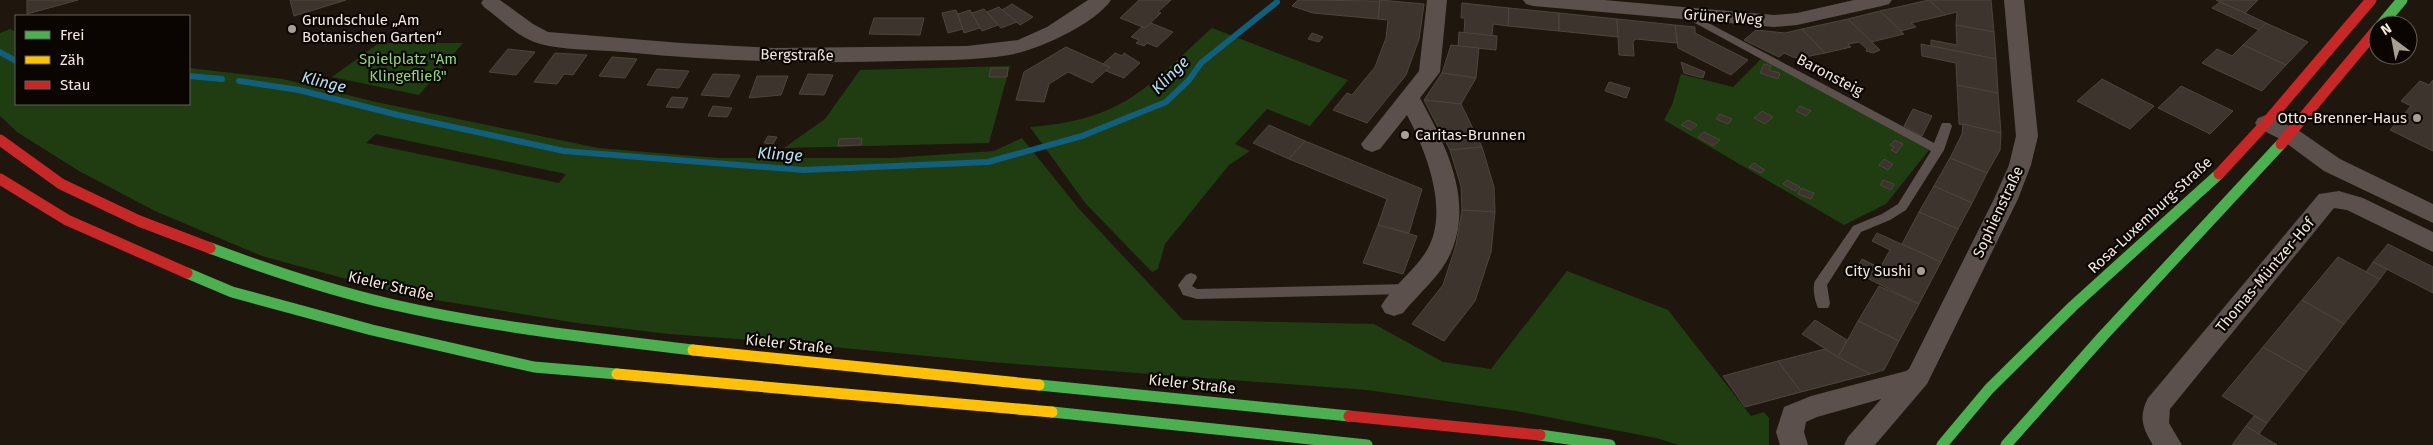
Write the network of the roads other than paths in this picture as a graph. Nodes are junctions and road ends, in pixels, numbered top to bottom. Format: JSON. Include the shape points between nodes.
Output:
{"nodes":[{"id":1,"x":1101,"y":0,"type":"edge"},
{"id":2,"x":1437,"y":0,"type":"edge"},
{"id":3,"x":1533,"y":0,"type":"edge"},
{"id":4,"x":1882,"y":0,"type":"edge"},
{"id":5,"x":2014,"y":0,"type":"edge"},
{"id":6,"x":2371,"y":0,"type":"edge"},
{"id":7,"x":2379,"y":0,"type":"edge"},
{"id":8,"x":2402,"y":0,"type":"edge"},
{"id":9,"x":491,"y":3,"type":"dead end"},
{"id":10,"x":2391,"y":13,"type":"joint"},
{"id":11,"x":1686,"y":14,"type":"junction"},
{"id":12,"x":2368,"y":40,"type":"edge"},
{"id":13,"x":1409,"y":98,"type":"junction"},
{"id":14,"x":2266,"y":122,"type":"junction"},
{"id":15,"x":1946,"y":126,"type":"dead end"},
{"id":16,"x":2290,"y":135,"type":"junction"},
{"id":17,"x":0,"y":140,"type":"edge"},
{"id":18,"x":1372,"y":144,"type":"dead end"},
{"id":19,"x":1938,"y":150,"type":"junction"},
{"id":20,"x":0,"y":179,"type":"edge"},
{"id":21,"x":2433,"y":196,"type":"edge"},
{"id":22,"x":2433,"y":214,"type":"edge"},
{"id":23,"x":2433,"y":242,"type":"edge"},
{"id":24,"x":1191,"y":278,"type":"dead end"},
{"id":25,"x":1401,"y":297,"type":"joint"},
{"id":26,"x":1823,"y":304,"type":"dead end"},
{"id":27,"x":1914,"y":380,"type":"junction"},
{"id":28,"x":2017,"y":431,"type":"junction"},
{"id":29,"x":1367,"y":445,"type":"edge"},
{"id":30,"x":1610,"y":445,"type":"edge"},
{"id":31,"x":1794,"y":445,"type":"edge"},
{"id":32,"x":1858,"y":445,"type":"edge"},
{"id":33,"x":1942,"y":445,"type":"edge"},
{"id":34,"x":2006,"y":445,"type":"edge"},
{"id":35,"x":2015,"y":445,"type":"edge"},
{"id":36,"x":2168,"y":445,"type":"edge"}],
"edges":[{"from":1,"to":9,"type":"street","name":"Bergstraße","via":[[1071,23],[1023,45],[967,52],[857,56],[749,55],[544,38]]},
{"from":2,"to":13,"type":"street","via":[[1429,72]]},
{"from":3,"to":11,"type":"street","name":"Grüner Weg"},
{"from":4,"to":11,"type":"street","name":"Grüner Weg","via":[[1774,21]]},
{"from":5,"to":27,"type":"street","name":"Sophienstraße","via":[[2027,136],[2025,149],[2006,199]]},
{"from":6,"to":14,"type":"main road","name":"Rosa-Luxemburg-Straße"},
{"from":7,"to":10,"type":"main road"},
{"from":8,"to":10,"type":"main road"},
{"from":11,"to":19,"type":"lane","name":"Baronsteig"},
{"from":12,"to":16,"type":"main road"},
{"from":13,"to":18,"type":"street"},
{"from":13,"to":25,"type":"street","via":[[1444,171],[1449,206],[1439,251]]},
{"from":14,"to":16,"type":"street"},
{"from":14,"to":33,"type":"main road","name":"Rosa-Luxemburg-Straße","via":[[2208,185],[2073,306],[1996,382]]},
{"from":15,"to":19,"type":"lane"},
{"from":16,"to":21,"type":"street","via":[[2344,153]]},
{"from":16,"to":22,"type":"street","via":[[2332,165]]},
{"from":16,"to":28,"type":"main road"},
{"from":17,"to":30,"type":"main road","name":"Kieler Straße","via":[[61,184],[139,221],[259,266],[390,304],[559,334],[728,354],[1530,434]]},
{"from":19,"to":26,"type":"lane","via":[[1902,207],[1857,229],[1820,285]]},
{"from":20,"to":29,"type":"main road","via":[[31,201],[112,242],[232,292],[372,330],[534,367],[1136,419]]},
{"from":23,"to":36,"type":"street","name":"Thomas-Müntzer-Hof","via":[[2356,204],[2339,199],[2327,200],[2157,406],[2154,425]]},
{"from":24,"to":25,"type":"lane","via":[[1185,285],[1188,291],[1198,294]]},
{"from":27,"to":31,"type":"street","via":[[1811,407],[1794,415],[1790,432]]},
{"from":27,"to":32,"type":"street","name":"Sophienstraße"},
{"from":28,"to":34,"type":"main road"},
{"from":28,"to":35,"type":"main road"}]}
